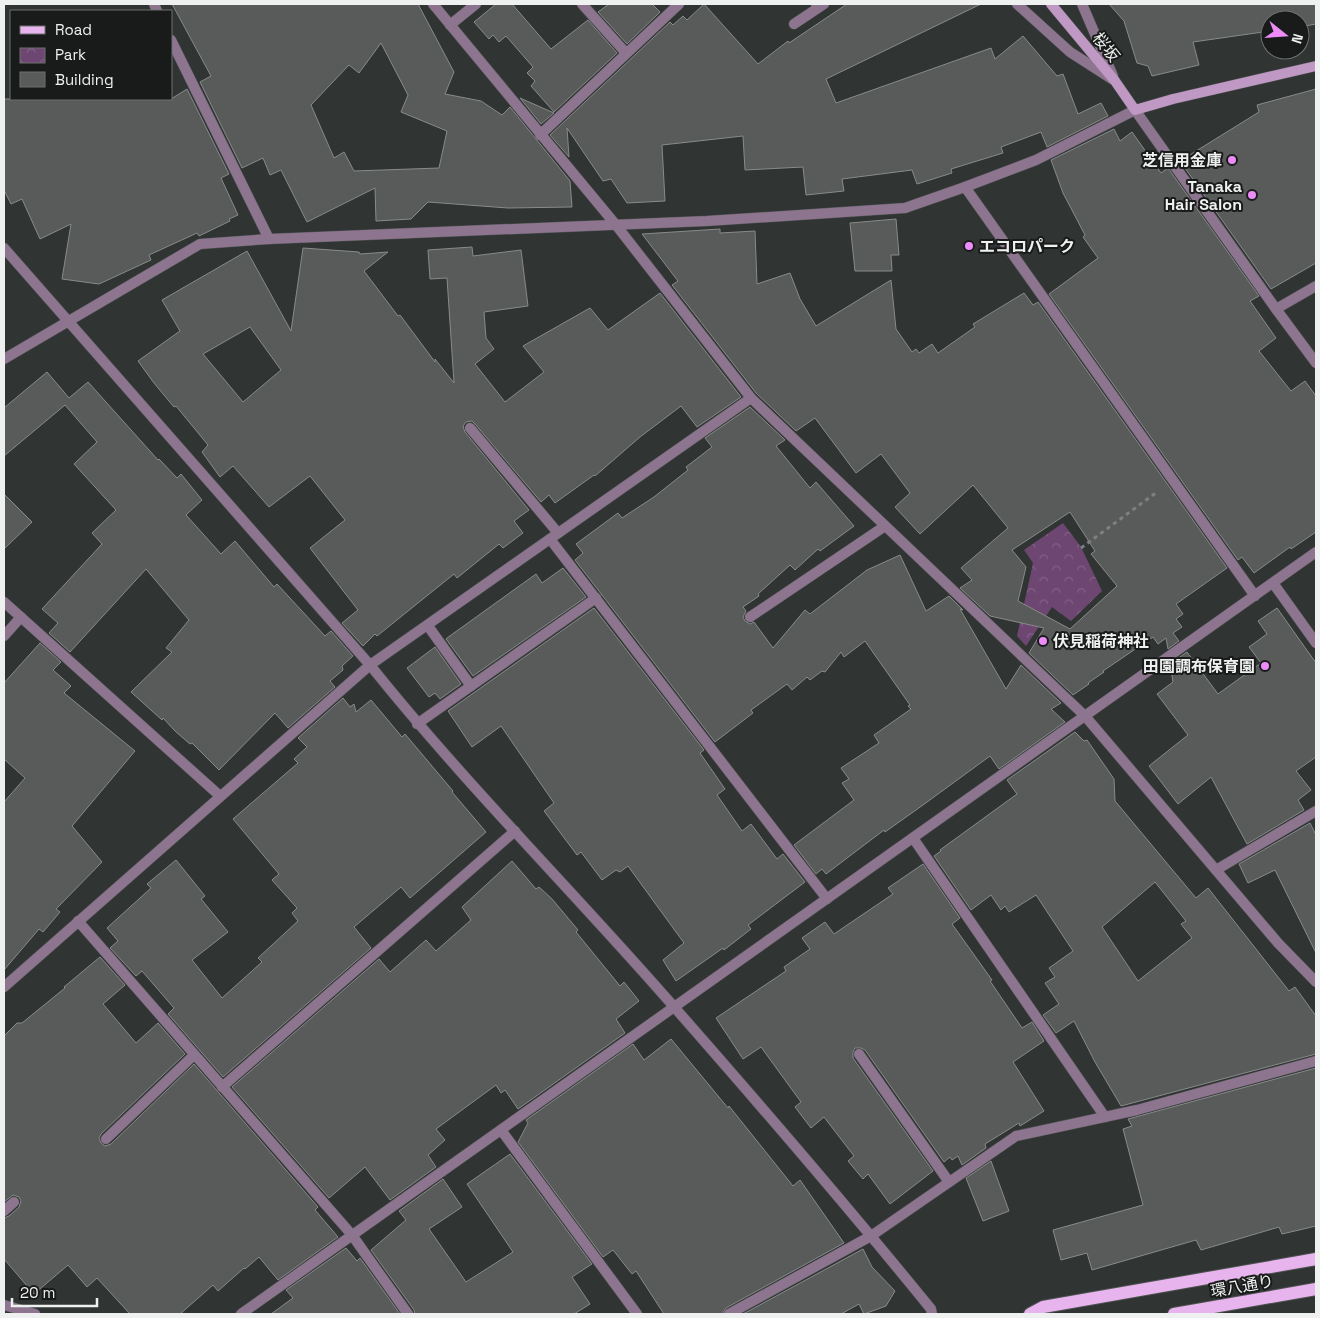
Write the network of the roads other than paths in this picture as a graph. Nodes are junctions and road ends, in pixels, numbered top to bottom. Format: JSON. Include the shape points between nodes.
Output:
{"nodes":[{"id":1,"x":433,"y":4,"type":"edge"},
{"id":2,"x":476,"y":4,"type":"edge"},
{"id":3,"x":582,"y":4,"type":"edge"},
{"id":4,"x":679,"y":4,"type":"edge"},
{"id":5,"x":1017,"y":4,"type":"edge"},
{"id":6,"x":1051,"y":4,"type":"edge"},
{"id":7,"x":1082,"y":4,"type":"edge"},
{"id":8,"x":820,"y":5,"type":"edge"},
{"id":9,"x":794,"y":24,"type":"dead end"},
{"id":10,"x":450,"y":25,"type":"junction"},
{"id":11,"x":172,"y":42,"type":"edge"},
{"id":12,"x":626,"y":53,"type":"junction"},
{"id":13,"x":1316,"y":66,"type":"edge"},
{"id":14,"x":1115,"y":81,"type":"junction"},
{"id":15,"x":1135,"y":110,"type":"junction"},
{"id":16,"x":540,"y":134,"type":"junction"},
{"id":17,"x":965,"y":187,"type":"junction"},
{"id":18,"x":616,"y":225,"type":"junction"},
{"id":19,"x":269,"y":239,"type":"junction"},
{"id":20,"x":4,"y":248,"type":"edge"},
{"id":21,"x":1316,"y":286,"type":"edge"},
{"id":22,"x":1276,"y":309,"type":"junction"},
{"id":23,"x":68,"y":320,"type":"junction"},
{"id":24,"x":4,"y":359,"type":"edge"},
{"id":25,"x":1316,"y":363,"type":"edge"},
{"id":26,"x":751,"y":398,"type":"junction"},
{"id":27,"x":470,"y":428,"type":"dead end"},
{"id":28,"x":885,"y":526,"type":"junction"},
{"id":29,"x":554,"y":536,"type":"junction"},
{"id":30,"x":1316,"y":552,"type":"edge"},
{"id":31,"x":1273,"y":583,"type":"junction"},
{"id":32,"x":1255,"y":596,"type":"junction"},
{"id":33,"x":596,"y":598,"type":"junction"},
{"id":34,"x":4,"y":602,"type":"edge"},
{"id":35,"x":750,"y":617,"type":"dead end"},
{"id":36,"x":20,"y":618,"type":"junction"},
{"id":37,"x":428,"y":626,"type":"junction"},
{"id":38,"x":4,"y":636,"type":"edge"},
{"id":39,"x":1316,"y":643,"type":"edge"},
{"id":40,"x":370,"y":665,"type":"junction"},
{"id":41,"x":471,"y":686,"type":"junction"},
{"id":42,"x":1085,"y":716,"type":"junction"},
{"id":43,"x":417,"y":724,"type":"junction"},
{"id":44,"x":220,"y":796,"type":"junction"},
{"id":45,"x":1316,"y":811,"type":"edge"},
{"id":46,"x":515,"y":831,"type":"junction"},
{"id":47,"x":913,"y":838,"type":"junction"},
{"id":48,"x":1216,"y":870,"type":"junction"},
{"id":49,"x":827,"y":899,"type":"junction"},
{"id":50,"x":78,"y":922,"type":"junction"},
{"id":51,"x":1316,"y":982,"type":"edge"},
{"id":52,"x":4,"y":987,"type":"edge"},
{"id":53,"x":675,"y":1007,"type":"junction"},
{"id":54,"x":859,"y":1054,"type":"dead end"},
{"id":55,"x":194,"y":1055,"type":"junction"},
{"id":56,"x":1316,"y":1061,"type":"edge"},
{"id":57,"x":222,"y":1087,"type":"junction"},
{"id":58,"x":1106,"y":1117,"type":"junction"},
{"id":59,"x":500,"y":1130,"type":"junction"},
{"id":60,"x":106,"y":1139,"type":"dead end"},
{"id":61,"x":949,"y":1182,"type":"junction"},
{"id":62,"x":14,"y":1202,"type":"dead end"},
{"id":63,"x":4,"y":1211,"type":"edge"},
{"id":64,"x":352,"y":1235,"type":"junction"},
{"id":65,"x":871,"y":1236,"type":"junction"},
{"id":66,"x":1316,"y":1258,"type":"edge"},
{"id":67,"x":1316,"y":1289,"type":"edge"},
{"id":68,"x":4,"y":1306,"type":"edge"},
{"id":69,"x":35,"y":1314,"type":"edge"},
{"id":70,"x":241,"y":1314,"type":"edge"},
{"id":71,"x":408,"y":1314,"type":"edge"},
{"id":72,"x":637,"y":1314,"type":"edge"},
{"id":73,"x":729,"y":1314,"type":"edge"},
{"id":74,"x":932,"y":1314,"type":"edge"},
{"id":75,"x":1030,"y":1314,"type":"edge"},
{"id":76,"x":1174,"y":1314,"type":"edge"}],
"edges":[{"from":1,"to":10,"type":"street"},
{"from":2,"to":10,"type":"street"},
{"from":3,"to":12,"type":"street"},
{"from":4,"to":12,"type":"street"},
{"from":5,"to":14,"type":"street","via":[[1070,52]]},
{"from":6,"to":14,"type":"street","name":"桜坂"},
{"from":7,"to":14,"type":"street"},
{"from":8,"to":9,"type":"street"},
{"from":10,"to":16,"type":"street"},
{"from":11,"to":19,"type":"street"},
{"from":12,"to":16,"type":"street"},
{"from":13,"to":15,"type":"street"},
{"from":14,"to":15,"type":"street","name":"桜坂"},
{"from":15,"to":17,"type":"street","via":[[1036,160]]},
{"from":15,"to":22,"type":"street"},
{"from":16,"to":18,"type":"street"},
{"from":17,"to":18,"type":"street","via":[[905,208]]},
{"from":17,"to":32,"type":"street"},
{"from":18,"to":19,"type":"street"},
{"from":18,"to":26,"type":"street"},
{"from":19,"to":23,"type":"street","via":[[200,244]]},
{"from":20,"to":23,"type":"street"},
{"from":21,"to":22,"type":"street"},
{"from":22,"to":25,"type":"street"},
{"from":23,"to":24,"type":"street"},
{"from":23,"to":40,"type":"street"},
{"from":26,"to":28,"type":"street"},
{"from":26,"to":29,"type":"street"},
{"from":27,"to":29,"type":"street"},
{"from":28,"to":35,"type":"street"},
{"from":28,"to":42,"type":"street"},
{"from":29,"to":33,"type":"street"},
{"from":29,"to":37,"type":"street"},
{"from":30,"to":31,"type":"street"},
{"from":31,"to":32,"type":"street"},
{"from":31,"to":39,"type":"street"},
{"from":32,"to":42,"type":"street"},
{"from":33,"to":41,"type":"street"},
{"from":33,"to":49,"type":"street"},
{"from":34,"to":36,"type":"street"},
{"from":36,"to":38,"type":"street"},
{"from":36,"to":44,"type":"street"},
{"from":37,"to":40,"type":"street"},
{"from":37,"to":41,"type":"street"},
{"from":40,"to":43,"type":"street"},
{"from":40,"to":44,"type":"street"},
{"from":41,"to":43,"type":"street"},
{"from":42,"to":47,"type":"street"},
{"from":42,"to":48,"type":"street"},
{"from":43,"to":46,"type":"street"},
{"from":44,"to":50,"type":"street"},
{"from":45,"to":48,"type":"street"},
{"from":46,"to":53,"type":"street"},
{"from":46,"to":57,"type":"street"},
{"from":47,"to":49,"type":"street"},
{"from":47,"to":58,"type":"street"},
{"from":48,"to":51,"type":"street"},
{"from":49,"to":53,"type":"street"},
{"from":50,"to":52,"type":"street"},
{"from":50,"to":55,"type":"street"},
{"from":53,"to":59,"type":"street"},
{"from":53,"to":65,"type":"street"},
{"from":54,"to":61,"type":"street"},
{"from":55,"to":57,"type":"street"},
{"from":55,"to":60,"type":"street"},
{"from":56,"to":58,"type":"street"},
{"from":57,"to":64,"type":"street"},
{"from":58,"to":61,"type":"street","via":[[1016,1136]]},
{"from":59,"to":64,"type":"street"},
{"from":59,"to":72,"type":"street"},
{"from":61,"to":65,"type":"street"},
{"from":62,"to":63,"type":"street"},
{"from":64,"to":70,"type":"street"},
{"from":64,"to":71,"type":"street"},
{"from":65,"to":73,"type":"street"},
{"from":65,"to":74,"type":"street"},
{"from":66,"to":75,"type":"main road","via":[[1043,1307]]},
{"from":67,"to":76,"type":"main road","name":"環八通り"},
{"from":68,"to":69,"type":"street"}]}
